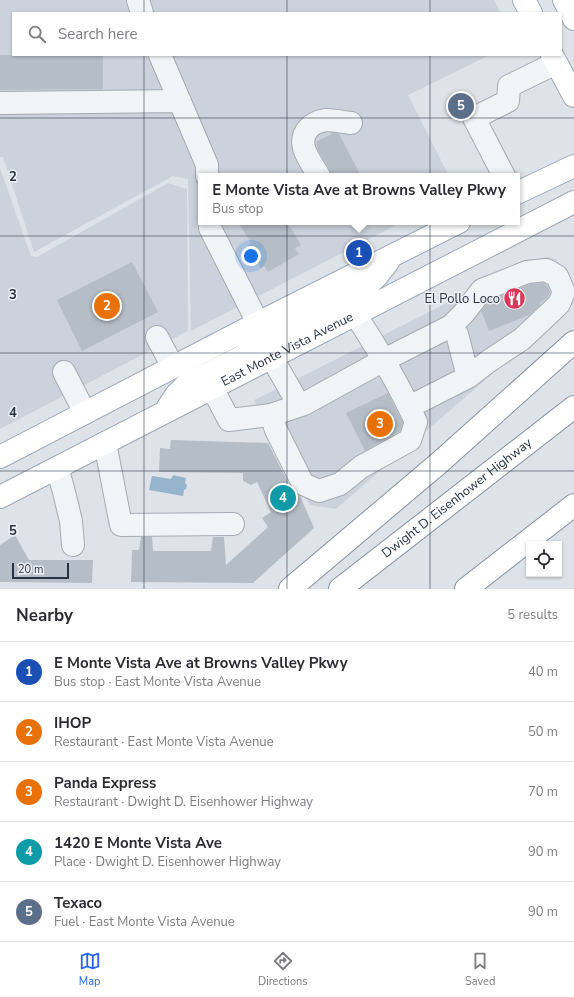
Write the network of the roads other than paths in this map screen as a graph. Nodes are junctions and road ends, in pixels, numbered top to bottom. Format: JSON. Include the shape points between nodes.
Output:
{"nodes":[{"id":1,"x":138,"y":0,"type":"edge"},
{"id":2,"x":524,"y":0,"type":"edge"},
{"id":3,"x":564,"y":0,"type":"edge"},
{"id":4,"x":142,"y":12,"type":"edge"},
{"id":5,"x":530,"y":12,"type":"edge"},
{"id":6,"x":574,"y":20,"type":"edge"},
{"id":7,"x":160,"y":56,"type":"edge"},
{"id":8,"x":554,"y":59,"type":"edge"},
{"id":9,"x":574,"y":96,"type":"edge"},
{"id":10,"x":180,"y":102,"type":"junction"},
{"id":11,"x":0,"y":103,"type":"edge"},
{"id":12,"x":351,"y":122,"type":"dead end"},
{"id":13,"x":574,"y":166,"type":"edge"},
{"id":14,"x":207,"y":173,"type":"edge"},
{"id":15,"x":316,"y":173,"type":"edge"},
{"id":16,"x":502,"y":173,"type":"edge"},
{"id":17,"x":520,"y":193,"type":"edge"},
{"id":18,"x":574,"y":202,"type":"edge"},
{"id":19,"x":210,"y":225,"type":"edge"},
{"id":20,"x":453,"y":225,"type":"edge"},
{"id":21,"x":396,"y":254,"type":"junction"},
{"id":22,"x":355,"y":314,"type":"junction"},
{"id":23,"x":258,"y":323,"type":"junction"},
{"id":24,"x":450,"y":326,"type":"junction"},
{"id":25,"x":157,"y":337,"type":"dead end"},
{"id":26,"x":574,"y":342,"type":"edge"},
{"id":27,"x":272,"y":358,"type":"junction"},
{"id":28,"x":384,"y":360,"type":"junction"},
{"id":29,"x":173,"y":367,"type":"junction"},
{"id":30,"x":64,"y":372,"type":"dead end"},
{"id":31,"x":468,"y":377,"type":"junction"},
{"id":32,"x":211,"y":390,"type":"junction"},
{"id":33,"x":299,"y":405,"type":"junction"},
{"id":34,"x":409,"y":407,"type":"junction"},
{"id":35,"x":574,"y":407,"type":"edge"},
{"id":36,"x":85,"y":413,"type":"junction"},
{"id":37,"x":162,"y":414,"type":"junction"},
{"id":38,"x":274,"y":422,"type":"junction"},
{"id":39,"x":105,"y":443,"type":"junction"},
{"id":40,"x":0,"y":457,"type":"edge"},
{"id":41,"x":57,"y":468,"type":"junction"},
{"id":42,"x":0,"y":498,"type":"edge"},
{"id":43,"x":574,"y":505,"type":"edge"},
{"id":44,"x":234,"y":524,"type":"dead end"},
{"id":45,"x":73,"y":545,"type":"dead end"},
{"id":46,"x":290,"y":589,"type":"edge"},
{"id":47,"x":340,"y":589,"type":"edge"},
{"id":48,"x":466,"y":589,"type":"edge"}],
"edges":[{"from":1,"to":4,"type":"lane"},
{"from":2,"to":5,"type":"main road"},
{"from":3,"to":6,"type":"main road"},
{"from":7,"to":10,"type":"lane"},
{"from":8,"to":9,"type":"main road"},
{"from":8,"to":16,"type":"lane","via":[[510,86],[508,101],[474,118]]},
{"from":10,"to":11,"type":"lane"},
{"from":10,"to":14,"type":"lane","via":[[207,165]]},
{"from":12,"to":15,"type":"lane","via":[[327,120],[318,122],[305,131],[304,149]]},
{"from":13,"to":17,"type":"main road"},
{"from":18,"to":22,"type":"main road","name":"East Monte Vista Avenue"},
{"from":19,"to":23,"type":"lane"},
{"from":20,"to":21,"type":"main road"},
{"from":21,"to":23,"type":"main road"},
{"from":21,"to":27,"type":"main road","via":[[367,286],[285,329],[275,340]]},
{"from":22,"to":27,"type":"main road","name":"East Monte Vista Avenue"},
{"from":22,"to":28,"type":"lane"},
{"from":23,"to":29,"type":"main road"},
{"from":23,"to":37,"type":"main road","via":[[259,333],[252,349],[187,384]]},
{"from":24,"to":28,"type":"lane"},
{"from":24,"to":31,"type":"lane","via":[[457,334]]},
{"from":24,"to":31,"type":"lane","via":[[482,290],[526,272],[546,270],[557,276],[564,292],[559,304],[522,340],[489,360]]},
{"from":25,"to":29,"type":"lane"},
{"from":26,"to":46,"type":"main road","via":[[439,463]]},
{"from":27,"to":32,"type":"main road","name":"East Monte Vista Avenue"},
{"from":27,"to":33,"type":"lane"},
{"from":28,"to":33,"type":"lane"},
{"from":28,"to":34,"type":"lane"},
{"from":29,"to":36,"type":"main road"},
{"from":30,"to":36,"type":"lane"},
{"from":31,"to":34,"type":"lane"},
{"from":32,"to":37,"type":"main road","name":"East Monte Vista Avenue"},
{"from":32,"to":38,"type":"lane","via":[[229,420]]},
{"from":33,"to":38,"type":"lane"},
{"from":34,"to":38,"type":"lane","via":[[416,422],[410,440],[361,467],[340,484],[319,490],[304,484]]},
{"from":35,"to":47,"type":"main road","name":"Dwight D. Eisenhower Highway"},
{"from":36,"to":40,"type":"main road"},
{"from":37,"to":39,"type":"main road","name":"East Monte Vista Avenue"},
{"from":39,"to":41,"type":"main road","name":"East Monte Vista Avenue"},
{"from":39,"to":44,"type":"lane","via":[[121,525]]},
{"from":41,"to":42,"type":"main road","name":"East Monte Vista Avenue"},
{"from":41,"to":45,"type":"lane","via":[[71,521]]},
{"from":43,"to":48,"type":"main road"}]}
